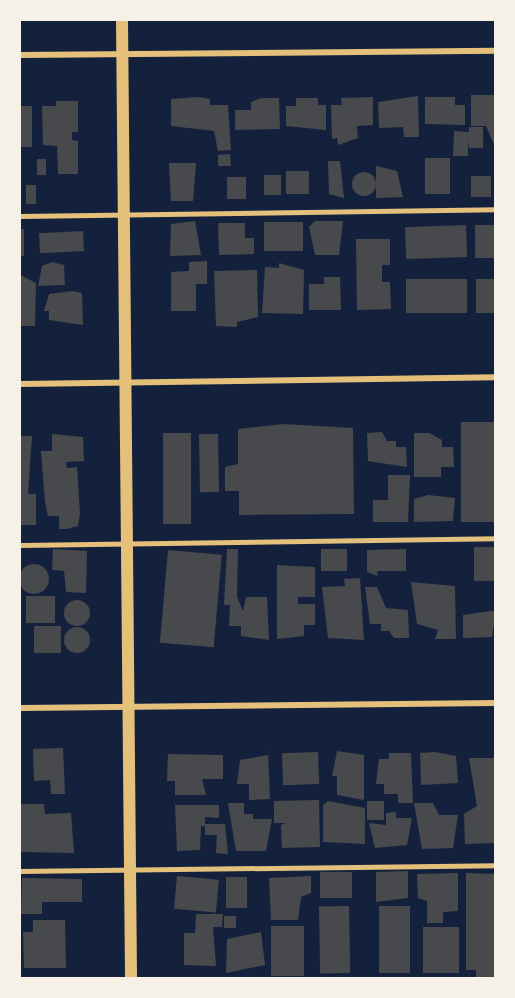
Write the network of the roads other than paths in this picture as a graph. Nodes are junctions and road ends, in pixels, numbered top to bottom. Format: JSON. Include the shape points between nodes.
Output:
{"nodes":[{"id":1,"x":122,"y":20,"type":"edge"},
{"id":2,"x":495,"y":51,"type":"edge"},
{"id":3,"x":122,"y":54,"type":"junction"},
{"id":4,"x":20,"y":55,"type":"edge"},
{"id":5,"x":495,"y":209,"type":"edge"},
{"id":6,"x":123,"y":212,"type":"junction"},
{"id":7,"x":20,"y":216,"type":"edge"},
{"id":8,"x":495,"y":377,"type":"edge"},
{"id":9,"x":126,"y":382,"type":"junction"},
{"id":10,"x":20,"y":384,"type":"edge"},
{"id":11,"x":495,"y":538,"type":"edge"},
{"id":12,"x":20,"y":545,"type":"edge"},
{"id":13,"x":128,"y":545,"type":"junction"},
{"id":14,"x":495,"y":703,"type":"edge"},
{"id":15,"x":128,"y":706,"type":"junction"},
{"id":16,"x":20,"y":708,"type":"edge"},
{"id":17,"x":495,"y":865,"type":"edge"},
{"id":18,"x":20,"y":871,"type":"edge"},
{"id":19,"x":131,"y":872,"type":"junction"},
{"id":20,"x":131,"y":978,"type":"edge"}],
"edges":[{"from":1,"to":3,"type":"main road"},
{"from":2,"to":3,"type":"street"},
{"from":3,"to":4,"type":"street"},
{"from":3,"to":6,"type":"main road"},
{"from":5,"to":6,"type":"lane"},
{"from":6,"to":7,"type":"lane"},
{"from":6,"to":9,"type":"main road"},
{"from":8,"to":9,"type":"street"},
{"from":9,"to":10,"type":"street"},
{"from":9,"to":13,"type":"main road"},
{"from":11,"to":13,"type":"lane"},
{"from":12,"to":13,"type":"lane"},
{"from":13,"to":15,"type":"main road"},
{"from":14,"to":15,"type":"street"},
{"from":15,"to":16,"type":"street"},
{"from":15,"to":19,"type":"main road"},
{"from":17,"to":19,"type":"lane"},
{"from":18,"to":19,"type":"lane"},
{"from":19,"to":20,"type":"main road"}]}
